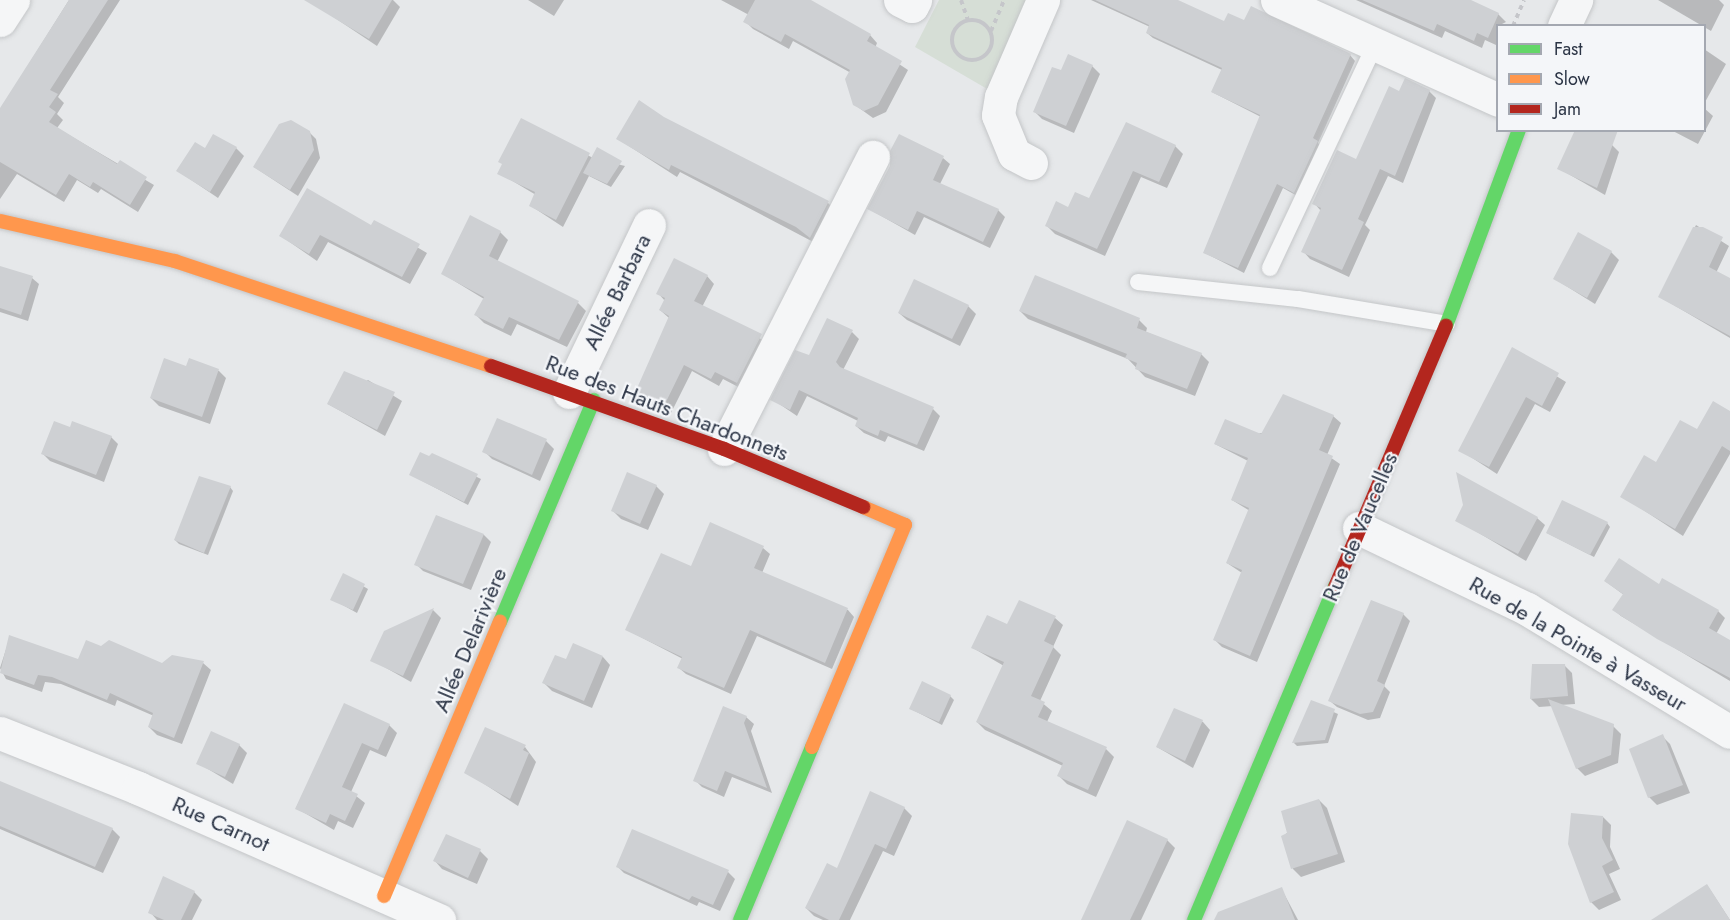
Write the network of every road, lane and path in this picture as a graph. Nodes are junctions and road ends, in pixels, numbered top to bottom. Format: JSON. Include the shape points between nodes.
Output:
{"nodes":[{"id":1,"x":13,"y":0,"type":"edge"},
{"id":2,"x":900,"y":0,"type":"edge"},
{"id":3,"x":915,"y":0,"type":"edge"},
{"id":4,"x":961,"y":0,"type":"edge"},
{"id":5,"x":1004,"y":0,"type":"edge"},
{"id":6,"x":1043,"y":0,"type":"edge"},
{"id":7,"x":1277,"y":0,"type":"edge"},
{"id":8,"x":1524,"y":0,"type":"edge"},
{"id":9,"x":1576,"y":0,"type":"edge"},
{"id":10,"x":0,"y":20,"type":"edge"},
{"id":11,"x":968,"y":20,"type":"junction"},
{"id":12,"x":1514,"y":24,"type":"edge"},
{"id":13,"x":1565,"y":24,"type":"edge"},
{"id":14,"x":991,"y":31,"type":"junction"},
{"id":15,"x":1376,"y":45,"type":"junction"},
{"id":16,"x":1496,"y":100,"type":"edge"},
{"id":17,"x":1518,"y":132,"type":"edge"},
{"id":18,"x":873,"y":158,"type":"dead end"},
{"id":19,"x":1031,"y":163,"type":"dead end"},
{"id":20,"x":0,"y":221,"type":"edge"},
{"id":21,"x":649,"y":225,"type":"dead end"},
{"id":22,"x":1270,"y":268,"type":"dead end"},
{"id":23,"x":1138,"y":282,"type":"dead end"},
{"id":24,"x":1447,"y":324,"type":"junction"},
{"id":25,"x":581,"y":396,"type":"junction"},
{"id":26,"x":724,"y":449,"type":"junction"},
{"id":27,"x":1359,"y":528,"type":"junction"},
{"id":28,"x":1730,"y":732,"type":"edge"},
{"id":29,"x":0,"y":733,"type":"edge"},
{"id":30,"x":384,"y":896,"type":"junction"},
{"id":31,"x":440,"y":920,"type":"edge"},
{"id":32,"x":740,"y":920,"type":"edge"},
{"id":33,"x":1194,"y":920,"type":"edge"}],
"edges":[{"from":1,"to":10,"type":"street"},
{"from":2,"to":3,"type":"street","via":[[912,6]]},
{"from":4,"to":11,"type":"path"},
{"from":5,"to":14,"type":"path"},
{"from":6,"to":19,"type":"street","via":[[1001,97],[998,115],[1014,154]]},
{"from":7,"to":15,"type":"street"},
{"from":8,"to":12,"type":"path"},
{"from":9,"to":13,"type":"street"},
{"from":11,"to":14,"type":"path","via":[[978,21]]},
{"from":11,"to":14,"type":"path","via":[[959,23],[950,38],[954,49],[970,60],[987,55],[993,46]]},
{"from":15,"to":16,"type":"street"},
{"from":15,"to":22,"type":"lane"},
{"from":17,"to":24,"type":"street","name":"Rue de Vaucelles"},
{"from":18,"to":26,"type":"street"},
{"from":20,"to":25,"type":"street","name":"Rue des Hauts Chardonnets","via":[[175,261]]},
{"from":21,"to":25,"type":"street","name":"Allée Barbara"},
{"from":23,"to":24,"type":"lane","via":[[1298,299]]},
{"from":24,"to":27,"type":"street","name":"Rue de Vaucelles"},
{"from":25,"to":26,"type":"street","name":"Rue des Hauts Chardonnets"},
{"from":25,"to":30,"type":"street","name":"Allée Delarivière"},
{"from":26,"to":32,"type":"street","name":"Rue des Hauts Chardonnets","via":[[905,525]]},
{"from":27,"to":28,"type":"street","name":"Rue de la Pointe à Vasseur","via":[[1527,609]]},
{"from":27,"to":33,"type":"street","name":"Rue de Vaucelles"},
{"from":29,"to":30,"type":"street","name":"Rue Carnot","via":[[138,788]]},
{"from":30,"to":31,"type":"street","name":"Rue Carnot"}]}
